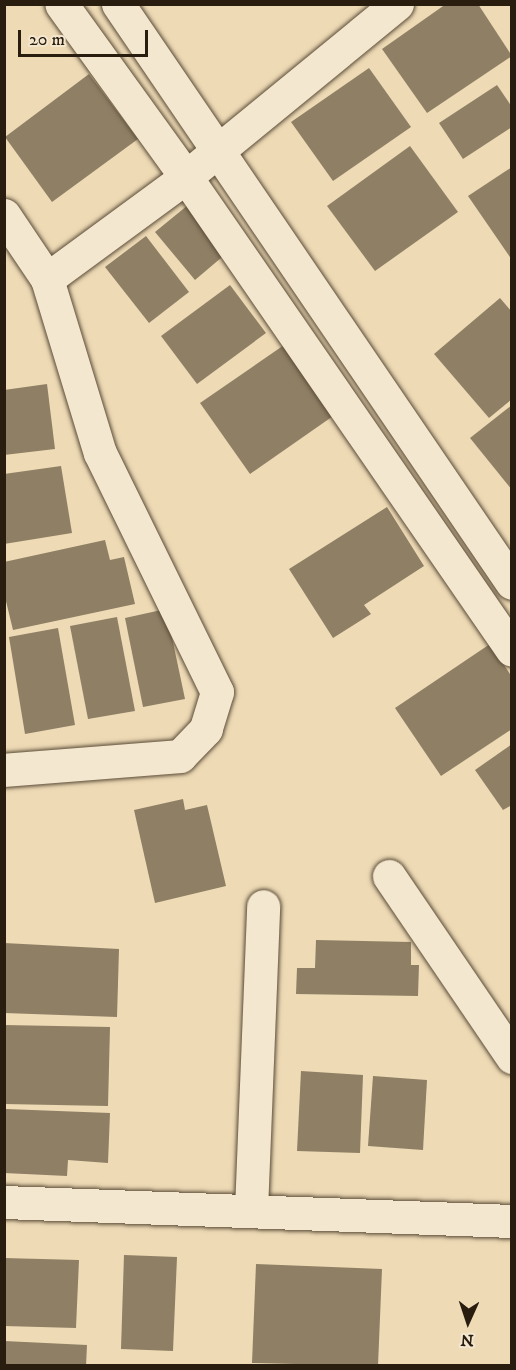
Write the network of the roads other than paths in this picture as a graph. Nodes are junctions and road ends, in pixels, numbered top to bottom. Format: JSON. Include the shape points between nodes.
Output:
{"nodes":[{"id":1,"x":61,"y":4,"type":"edge"},
{"id":2,"x":118,"y":4,"type":"edge"},
{"id":3,"x":397,"y":4,"type":"edge"},
{"id":4,"x":220,"y":150,"type":"junction"},
{"id":5,"x":186,"y":177,"type":"junction"},
{"id":6,"x":4,"y":215,"type":"edge"},
{"id":7,"x":47,"y":279,"type":"junction"},
{"id":8,"x":512,"y":584,"type":"edge"},
{"id":9,"x":512,"y":650,"type":"edge"},
{"id":10,"x":4,"y":770,"type":"edge"},
{"id":11,"x":389,"y":876,"type":"dead end"},
{"id":12,"x":263,"y":906,"type":"dead end"},
{"id":13,"x":512,"y":1057,"type":"edge"},
{"id":14,"x":4,"y":1202,"type":"edge"},
{"id":15,"x":251,"y":1210,"type":"junction"},
{"id":16,"x":512,"y":1221,"type":"edge"}],
"edges":[{"from":1,"to":5,"type":"street"},
{"from":2,"to":4,"type":"street"},
{"from":3,"to":4,"type":"street"},
{"from":4,"to":5,"type":"street"},
{"from":4,"to":8,"type":"street"},
{"from":5,"to":7,"type":"street"},
{"from":5,"to":9,"type":"street"},
{"from":6,"to":7,"type":"street"},
{"from":7,"to":10,"type":"street","via":[[100,453],[217,692],[206,729],[180,756]]},
{"from":11,"to":13,"type":"street"},
{"from":12,"to":15,"type":"street"},
{"from":14,"to":15,"type":"street"},
{"from":15,"to":16,"type":"street"}]}
